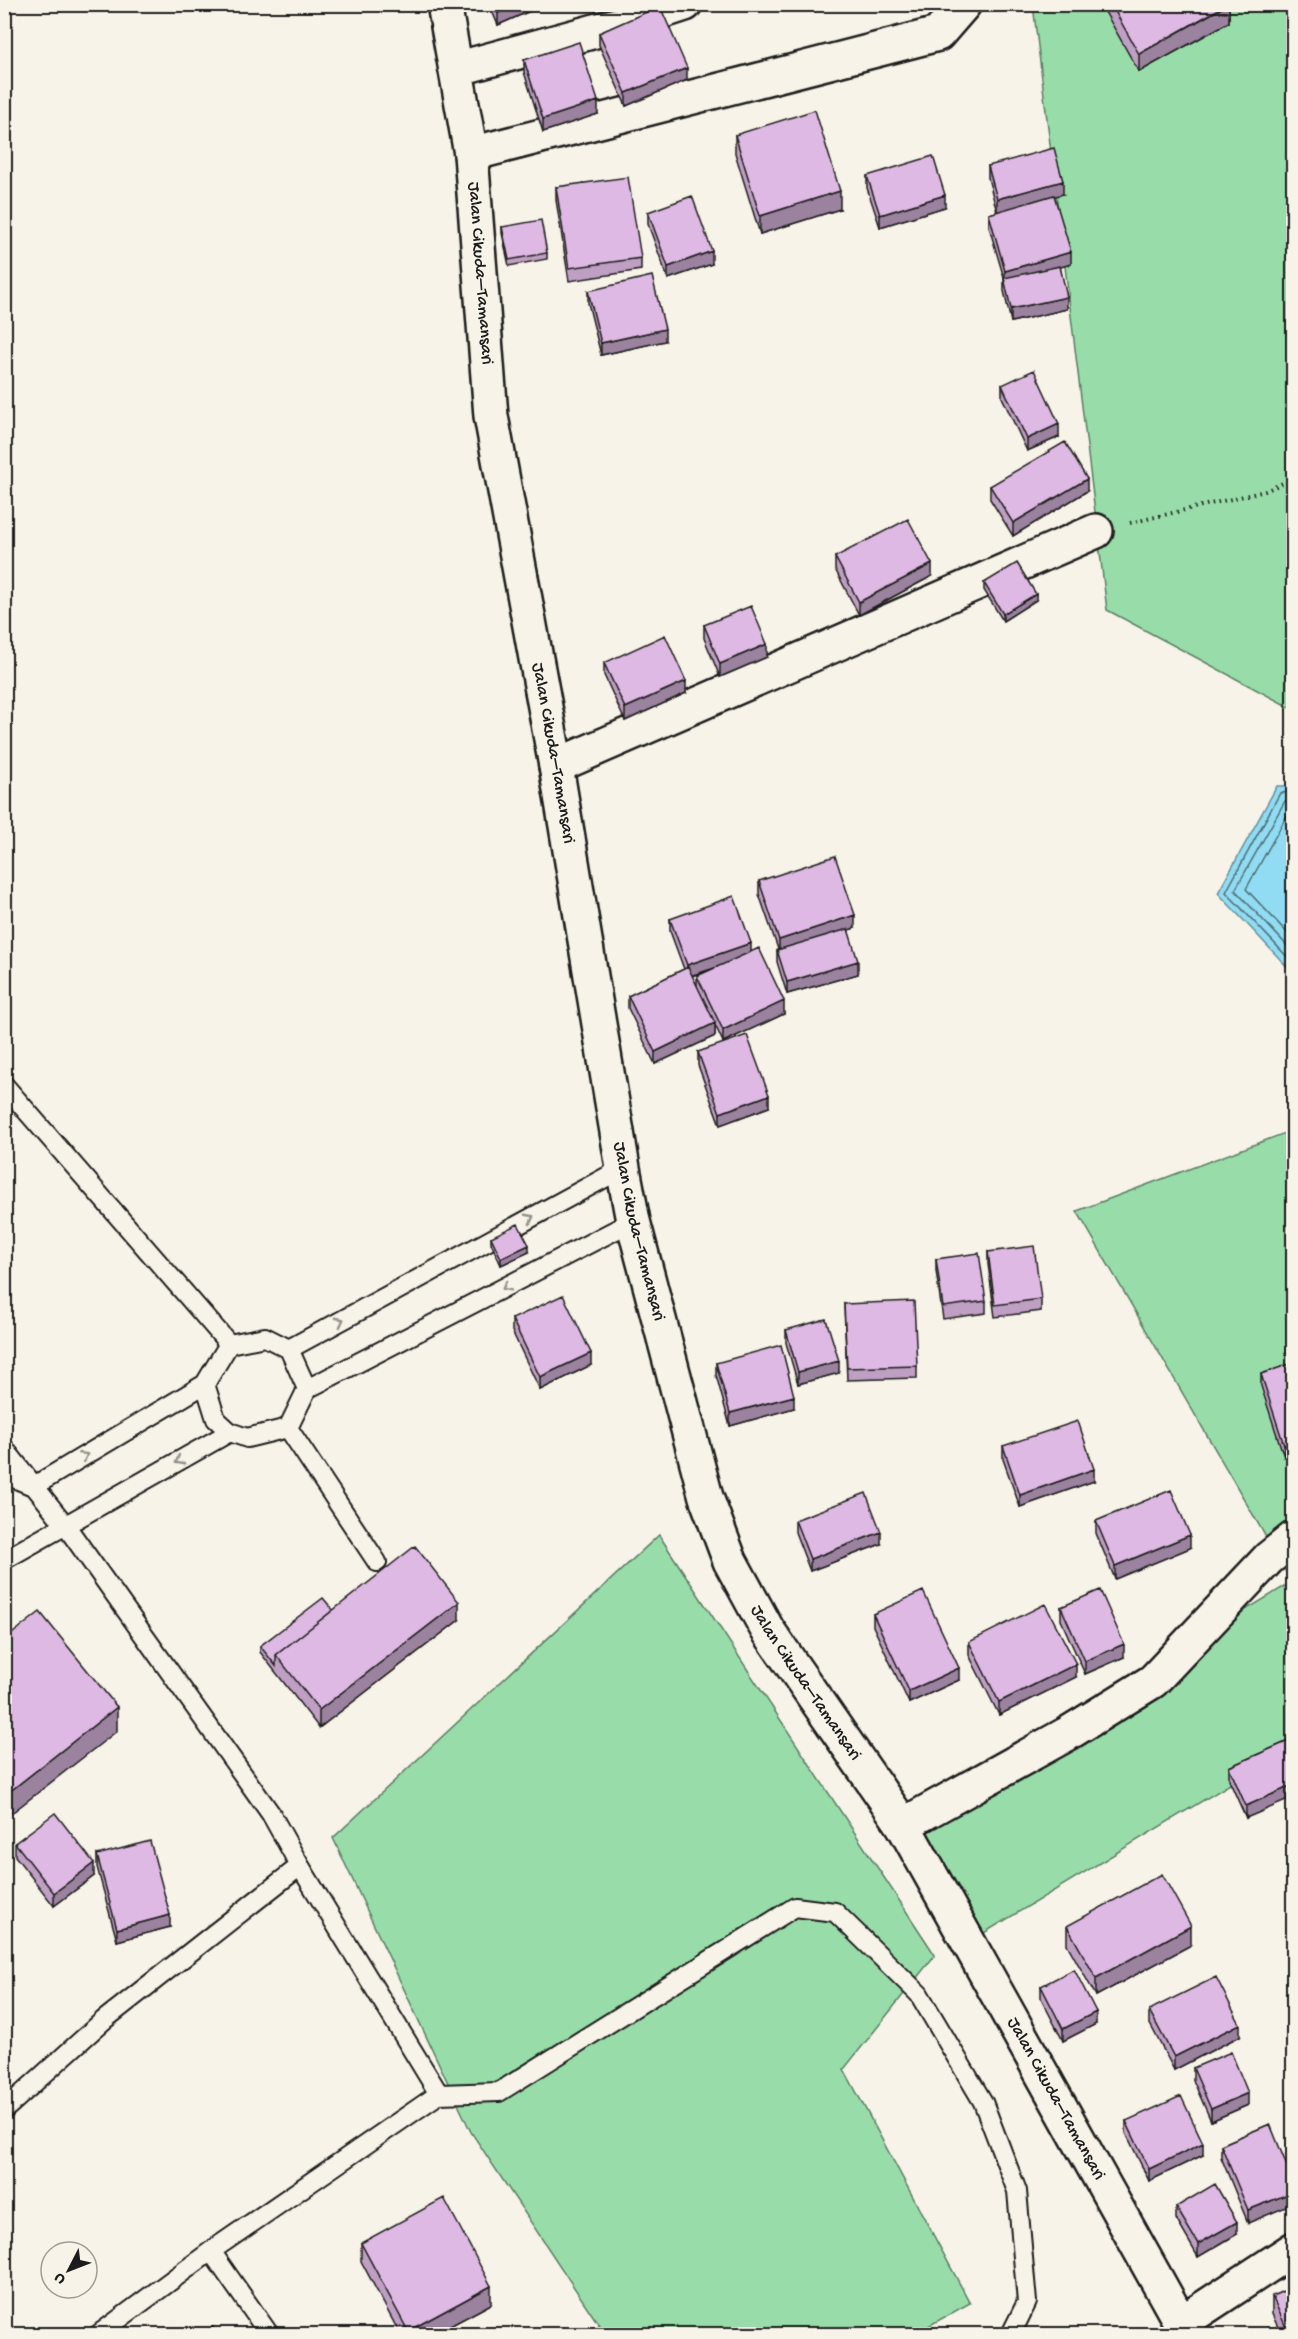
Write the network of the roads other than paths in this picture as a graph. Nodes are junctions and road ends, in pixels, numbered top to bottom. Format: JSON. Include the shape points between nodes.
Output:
{"nodes":[{"id":1,"x":444,"y":4,"type":"edge"},
{"id":2,"x":684,"y":4,"type":"edge"},
{"id":3,"x":964,"y":4,"type":"edge"},
{"id":4,"x":456,"y":69,"type":"junction"},
{"id":5,"x":471,"y":154,"type":"junction"},
{"id":6,"x":1096,"y":531,"type":"road end"},
{"id":7,"x":556,"y":766,"type":"junction"},
{"id":8,"x":4,"y":1085,"type":"edge"},
{"id":9,"x":623,"y":1168,"type":"junction"},
{"id":10,"x":633,"y":1221,"type":"junction"},
{"id":11,"x":230,"y":1344,"type":"junction"},
{"id":12,"x":289,"y":1349,"type":"junction"},
{"id":13,"x":205,"y":1384,"type":"junction"},
{"id":14,"x":307,"y":1389,"type":"junction"},
{"id":15,"x":288,"y":1428,"type":"junction"},
{"id":16,"x":230,"y":1432,"type":"junction"},
{"id":17,"x":4,"y":1448,"type":"edge"},
{"id":18,"x":4,"y":1474,"type":"edge"},
{"id":19,"x":34,"y":1486,"type":"junction"},
{"id":20,"x":66,"y":1526,"type":"junction"},
{"id":21,"x":1293,"y":1538,"type":"edge"},
{"id":22,"x":4,"y":1560,"type":"edge"},
{"id":23,"x":377,"y":1562,"type":"dead end"},
{"id":24,"x":903,"y":1825,"type":"junction"},
{"id":25,"x":300,"y":1866,"type":"junction"},
{"id":26,"x":439,"y":2094,"type":"junction"},
{"id":27,"x":4,"y":2110,"type":"edge"},
{"id":28,"x":1293,"y":2248,"type":"edge"},
{"id":29,"x":211,"y":2251,"type":"junction"},
{"id":30,"x":1184,"y":2329,"type":"edge"},
{"id":31,"x":99,"y":2334,"type":"edge"},
{"id":32,"x":269,"y":2334,"type":"edge"},
{"id":33,"x":1011,"y":2334,"type":"edge"}],
"edges":[{"from":1,"to":4,"type":"street","name":"Jalan Cikuda–Tamansari"},
{"from":2,"to":4,"type":"street"},
{"from":3,"to":5,"type":"street","via":[[938,34]]},
{"from":4,"to":5,"type":"street","name":"Jalan Cikuda–Tamansari"},
{"from":5,"to":7,"type":"street","name":"Jalan Cikuda–Tamansari","via":[[491,417]]},
{"from":6,"to":7,"type":"street"},
{"from":7,"to":9,"type":"street","name":"Jalan Cikuda–Tamansari"},
{"from":8,"to":11,"type":"lane"},
{"from":9,"to":10,"type":"street","name":"Jalan Cikuda–Tamansari"},
{"from":12,"to":9,"type":"lane","one_way":true},
{"from":10,"to":14,"type":"lane","one_way":true},
{"from":10,"to":24,"type":"street","name":"Jalan Cikuda–Tamansari","via":[[706,1497],[730,1561],[767,1629]]},
{"from":11,"to":12,"type":"lane","via":[[265,1338]]},
{"from":11,"to":13,"type":"lane"},
{"from":12,"to":14,"type":"lane"},
{"from":13,"to":16,"type":"lane","via":[[216,1419]]},
{"from":19,"to":13,"type":"lane","one_way":true},
{"from":14,"to":15,"type":"lane"},
{"from":15,"to":16,"type":"lane","via":[[248,1438]]},
{"from":15,"to":23,"type":"lane"},
{"from":16,"to":20,"type":"lane","one_way":true},
{"from":17,"to":19,"type":"lane"},
{"from":18,"to":19,"type":"lane"},
{"from":19,"to":20,"type":"lane"},
{"from":20,"to":22,"type":"lane"},
{"from":20,"to":25,"type":"lane","via":[[271,1814]]},
{"from":21,"to":24,"type":"street","via":[[1269,1558],[1153,1682]]},
{"from":24,"to":30,"type":"street","name":"Jalan Cikuda–Tamansari"},
{"from":25,"to":26,"type":"lane"},
{"from":25,"to":27,"type":"lane","via":[[104,2020]]},
{"from":26,"to":29,"type":"lane"},
{"from":26,"to":33,"type":"lane","via":[[499,2092],[795,1907],[835,1912],[919,1994],[983,2102],[1017,2191],[1027,2302]]},
{"from":28,"to":30,"type":"street"},
{"from":29,"to":31,"type":"lane"},
{"from":29,"to":32,"type":"lane"}]}
